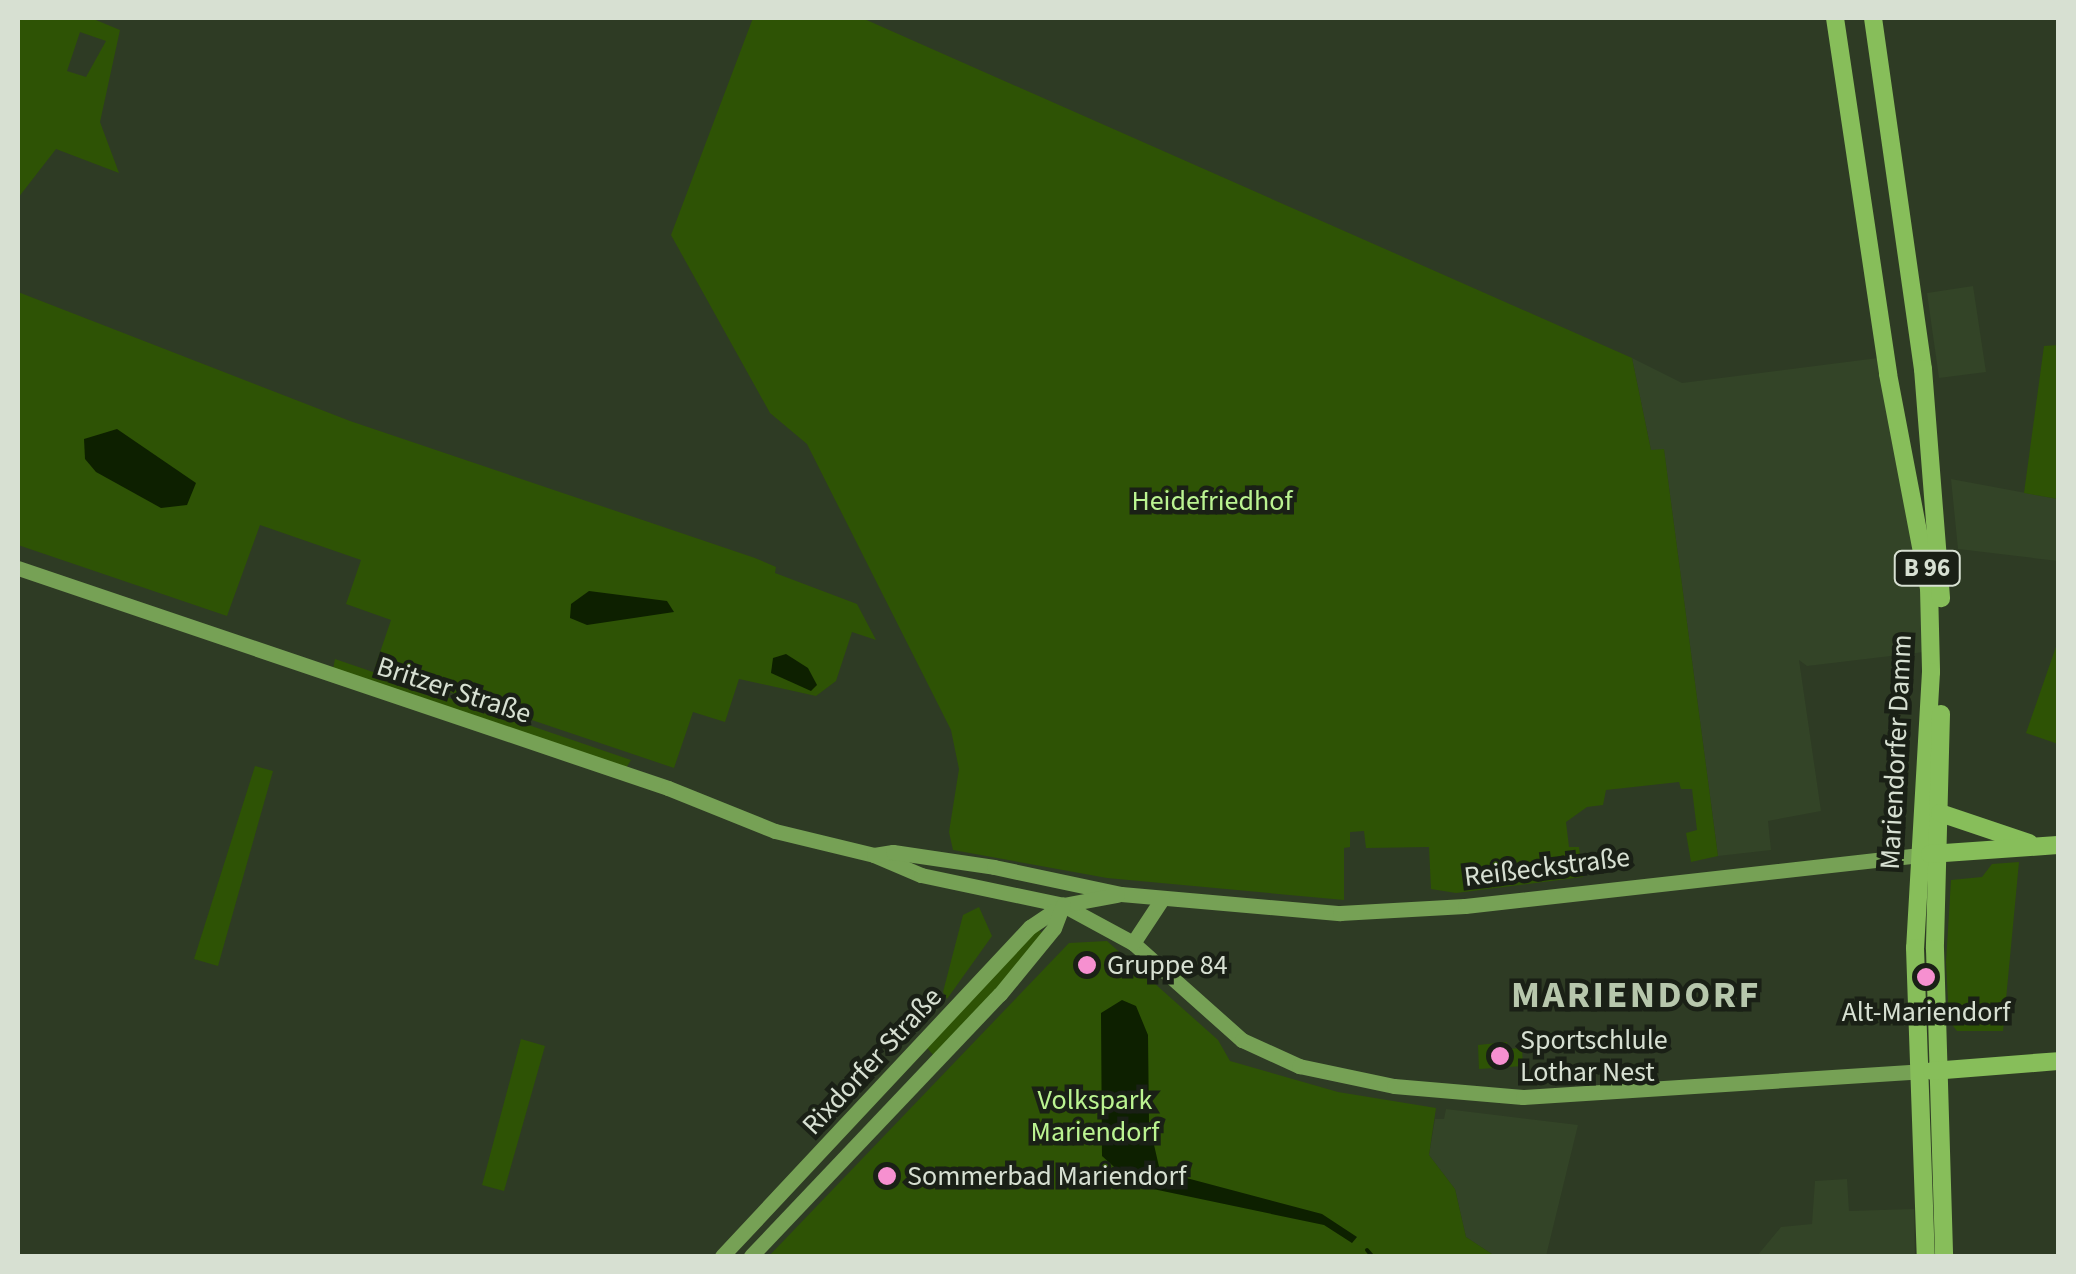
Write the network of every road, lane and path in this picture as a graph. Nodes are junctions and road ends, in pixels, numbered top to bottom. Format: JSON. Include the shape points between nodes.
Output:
{"nodes":[{"id":1,"x":1836,"y":18,"type":"edge"},
{"id":2,"x":1873,"y":18,"type":"edge"},
{"id":3,"x":18,"y":568,"type":"edge"},
{"id":4,"x":1940,"y":813,"type":"junction"},
{"id":5,"x":2058,"y":844,"type":"edge"},
{"id":6,"x":2038,"y":846,"type":"junction"},
{"id":7,"x":1920,"y":854,"type":"junction"},
{"id":8,"x":1939,"y":854,"type":"junction"},
{"id":9,"x":874,"y":856,"type":"junction"},
{"id":10,"x":1038,"y":876,"type":"junction"},
{"id":11,"x":1121,"y":894,"type":"junction"},
{"id":12,"x":1162,"y":899,"type":"junction"},
{"id":13,"x":1063,"y":905,"type":"junction"},
{"id":14,"x":1134,"y":943,"type":"junction"},
{"id":15,"x":912,"y":1056,"type":"junction"},
{"id":16,"x":2058,"y":1061,"type":"edge"},
{"id":17,"x":1931,"y":1071,"type":"junction"},
{"id":18,"x":927,"y":1072,"type":"junction"},
{"id":19,"x":722,"y":1256,"type":"edge"},
{"id":20,"x":751,"y":1256,"type":"edge"},
{"id":21,"x":1926,"y":1256,"type":"edge"},
{"id":22,"x":1944,"y":1256,"type":"edge"}],
"edges":[{"from":1,"to":7,"type":"main road","name":"Mariendorfer Damm","number":"B 96","via":[[1888,374],[1927,568],[1931,672]]},
{"from":2,"to":4,"type":"main road","name":"Mariendorfer Damm","number":"B 96","via":[[1934,461],[1943,659]]},
{"from":3,"to":9,"type":"main road","name":"Britzer Straße","via":[[656,784],[769,829]]},
{"from":4,"to":6,"type":"main road"},
{"from":4,"to":8,"type":"main road","name":"Mariendorfer Damm","number":"B 96"},
{"from":5,"to":6,"type":"main road","name":"Reißeckstraße"},
{"from":6,"to":8,"type":"main road","name":"Reißeckstraße"},
{"from":7,"to":8,"type":"main road","name":"Reißeckstraße"},
{"from":7,"to":12,"type":"main road","name":"Reißeckstraße","via":[[1401,911],[1270,912]]},
{"from":7,"to":17,"type":"main road","name":"Mariendorfer Damm","number":"B 96","via":[[1916,948]]},
{"from":8,"to":17,"type":"main road","name":"Mariendorfer Damm","number":"B 96"},
{"from":9,"to":10,"type":"main road","name":"Britzer Straße","via":[[893,852]]},
{"from":9,"to":13,"type":"main road","name":"Britzer Straße","via":[[913,873]]},
{"from":10,"to":11,"type":"main road","name":"Britzer Straße"},
{"from":10,"to":13,"type":"main road","name":"Britzer Straße"},
{"from":11,"to":12,"type":"main road","name":"Britzer Straße"},
{"from":11,"to":13,"type":"main road","name":"Rixdorfer Straße"},
{"from":12,"to":14,"type":"main road"},
{"from":13,"to":14,"type":"main road","name":"Britzer Straße"},
{"from":13,"to":15,"type":"main road","name":"Rixdorfer Straße","via":[[1030,927]]},
{"from":13,"to":18,"type":"main road","name":"Rixdorfer Straße","via":[[1046,938]]},
{"from":14,"to":17,"type":"main road","via":[[1265,1054],[1394,1086],[1579,1095]]},
{"from":15,"to":18,"type":"main road"},
{"from":15,"to":19,"type":"main road","name":"Rixdorfer Straße"},
{"from":16,"to":17,"type":"main road"},
{"from":17,"to":21,"type":"main road","name":"Mariendorfer Damm","number":"B 96"},
{"from":17,"to":22,"type":"main road","name":"Mariendorfer Damm","number":"B 96"},
{"from":18,"to":20,"type":"main road","name":"Rixdorfer Straße"}]}
